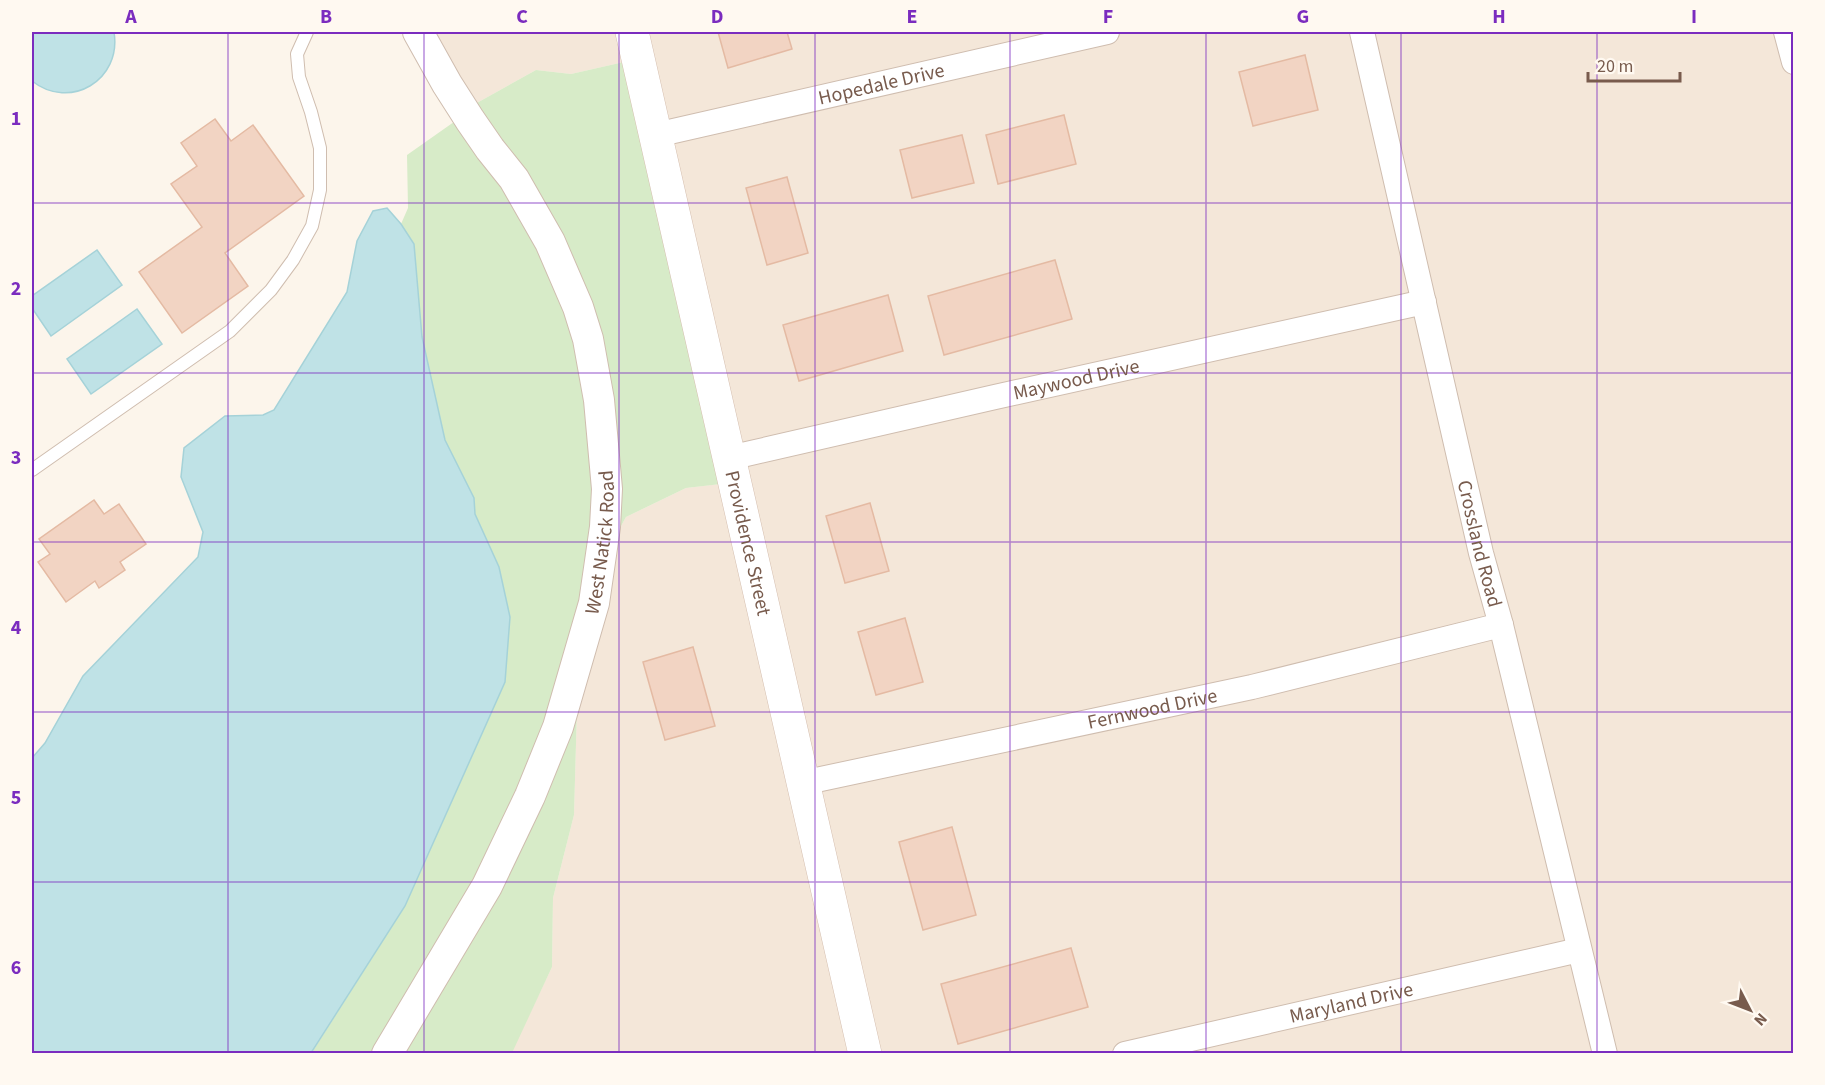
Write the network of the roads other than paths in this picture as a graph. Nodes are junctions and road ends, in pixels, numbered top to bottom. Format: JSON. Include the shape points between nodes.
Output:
{"nodes":[{"id":1,"x":307,"y":32,"type":"edge"},
{"id":2,"x":418,"y":32,"type":"edge"},
{"id":3,"x":632,"y":32,"type":"edge"},
{"id":4,"x":1107,"y":32,"type":"edge"},
{"id":5,"x":1362,"y":32,"type":"edge"},
{"id":6,"x":1786,"y":32,"type":"edge"},
{"id":7,"x":1794,"y":62,"type":"edge"},
{"id":8,"x":656,"y":135,"type":"junction"},
{"id":9,"x":1424,"y":302,"type":"junction"},
{"id":10,"x":729,"y":459,"type":"junction"},
{"id":11,"x":32,"y":470,"type":"edge"},
{"id":12,"x":1501,"y":625,"type":"junction"},
{"id":13,"x":802,"y":783,"type":"junction"},
{"id":14,"x":1579,"y":950,"type":"junction"},
{"id":15,"x":387,"y":1053,"type":"edge"},
{"id":16,"x":864,"y":1053,"type":"edge"},
{"id":17,"x":1125,"y":1053,"type":"edge"},
{"id":18,"x":1605,"y":1053,"type":"edge"}],
"edges":[{"from":1,"to":11,"type":"lane","via":[[297,54],[299,77],[320,148],[320,190],[312,226],[293,260],[271,290],[230,331]]},
{"from":2,"to":15,"type":"street","name":"West Natick Road","via":[[470,120],[514,178],[550,242],[578,308],[599,400],[607,489],[594,603],[558,727],[487,886]]},
{"from":3,"to":8,"type":"main road","name":"Providence Street"},
{"from":4,"to":8,"type":"street","name":"Hopedale Drive"},
{"from":5,"to":9,"type":"street","name":"Crossland Road"},
{"from":6,"to":7,"type":"street"},
{"from":8,"to":10,"type":"main road","name":"Providence Street"},
{"from":9,"to":10,"type":"street","name":"Maywood Drive"},
{"from":9,"to":12,"type":"street","name":"Crossland Road"},
{"from":10,"to":13,"type":"main road","name":"Providence Street"},
{"from":12,"to":13,"type":"street","name":"Fernwood Drive","via":[[1252,687]]},
{"from":12,"to":14,"type":"street","name":"Crossland Road"},
{"from":13,"to":16,"type":"main road","name":"Providence Street"},
{"from":14,"to":17,"type":"street","name":"Maryland Drive"},
{"from":14,"to":18,"type":"street","name":"Crossland Road"}]}
